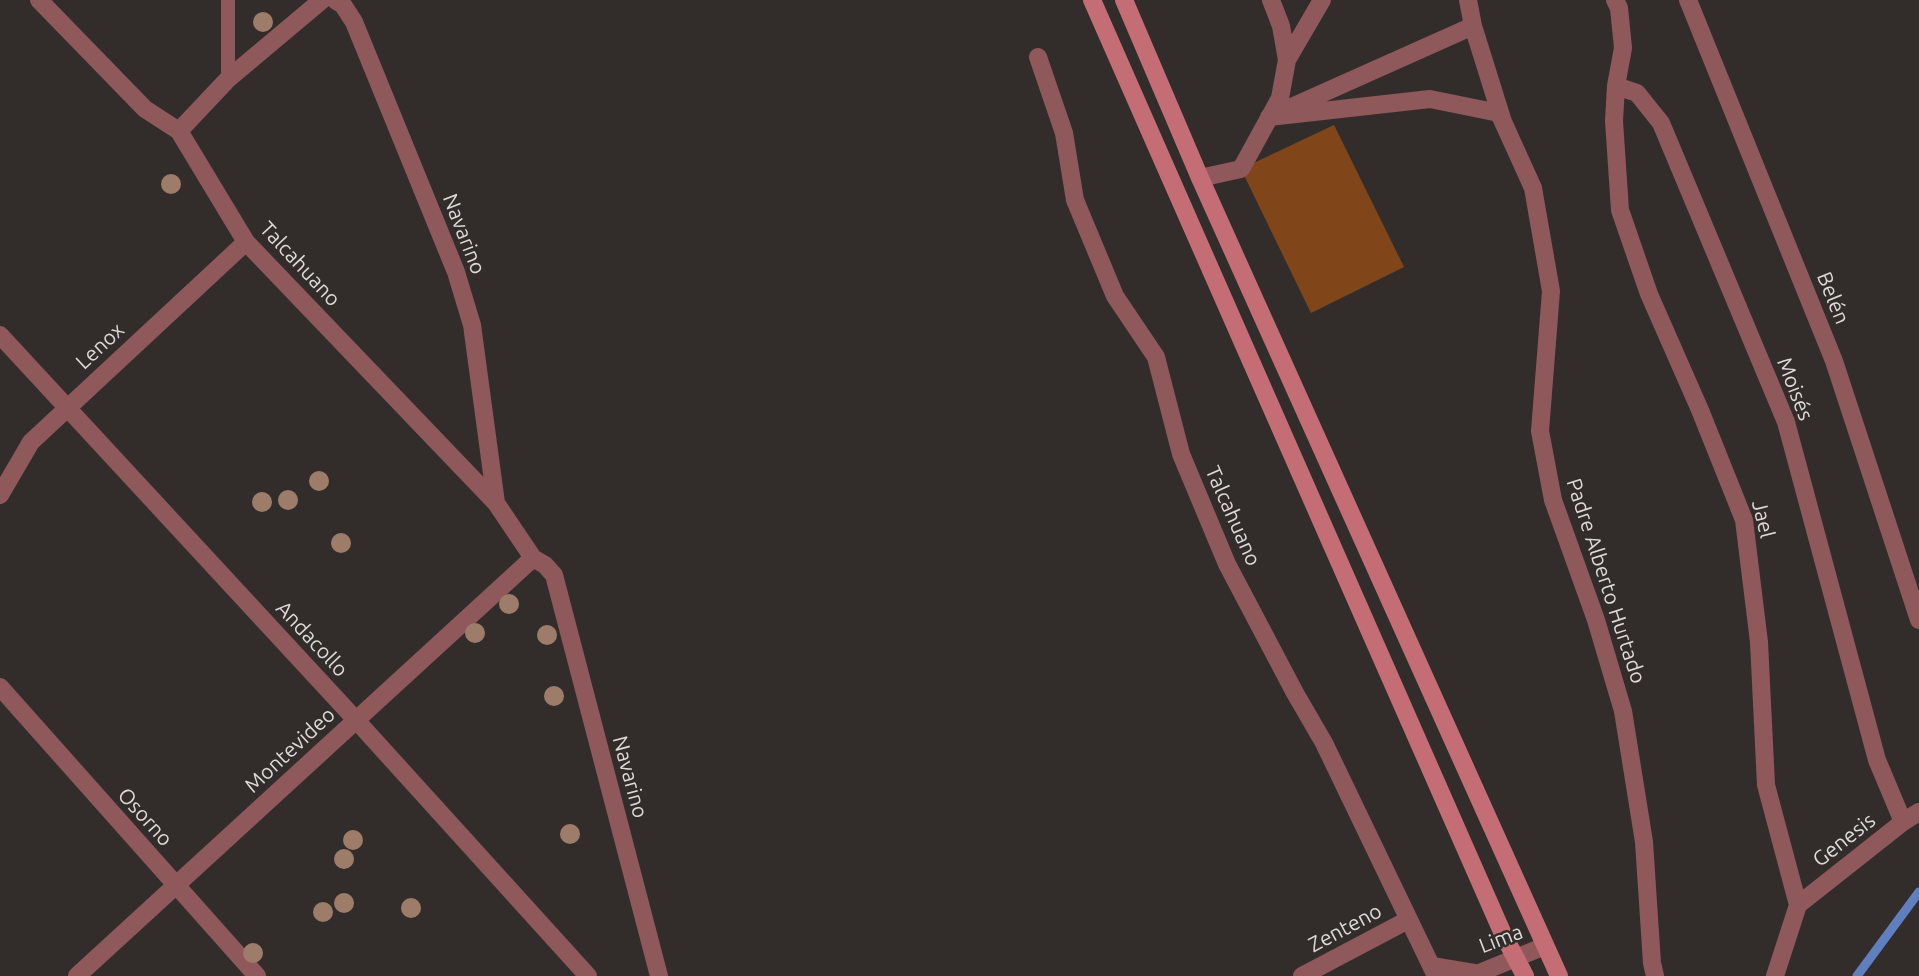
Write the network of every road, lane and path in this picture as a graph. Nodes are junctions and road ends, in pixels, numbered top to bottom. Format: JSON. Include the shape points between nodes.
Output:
{"nodes":[{"id":1,"x":40,"y":0,"type":"edge"},
{"id":2,"x":228,"y":0,"type":"edge"},
{"id":3,"x":322,"y":0,"type":"edge"},
{"id":4,"x":335,"y":0,"type":"edge"},
{"id":5,"x":1092,"y":0,"type":"edge"},
{"id":6,"x":1124,"y":0,"type":"edge"},
{"id":7,"x":1271,"y":0,"type":"edge"},
{"id":8,"x":1322,"y":0,"type":"edge"},
{"id":9,"x":1468,"y":0,"type":"edge"},
{"id":10,"x":1615,"y":0,"type":"edge"},
{"id":11,"x":1688,"y":0,"type":"edge"},
{"id":12,"x":1473,"y":26,"type":"junction"},
{"id":13,"x":1038,"y":57,"type":"dead end"},
{"id":14,"x":1287,"y":60,"type":"junction"},
{"id":15,"x":228,"y":79,"type":"junction"},
{"id":16,"x":1616,"y":86,"type":"junction"},
{"id":17,"x":1269,"y":117,"type":"junction"},
{"id":18,"x":1503,"y":122,"type":"junction"},
{"id":19,"x":179,"y":131,"type":"junction"},
{"id":20,"x":1200,"y":178,"type":"junction"},
{"id":21,"x":246,"y":242,"type":"junction"},
{"id":22,"x":0,"y":335,"type":"edge"},
{"id":23,"x":68,"y":408,"type":"junction"},
{"id":24,"x":0,"y":495,"type":"edge"},
{"id":25,"x":496,"y":503,"type":"junction"},
{"id":26,"x":1354,"y":519,"type":"junction"},
{"id":27,"x":1326,"y":531,"type":"junction"},
{"id":28,"x":533,"y":558,"type":"junction"},
{"id":29,"x":1919,"y":620,"type":"edge"},
{"id":30,"x":0,"y":687,"type":"edge"},
{"id":31,"x":356,"y":720,"type":"junction"},
{"id":32,"x":1919,"y":812,"type":"edge"},
{"id":33,"x":1903,"y":822,"type":"junction"},
{"id":34,"x":176,"y":886,"type":"junction"},
{"id":35,"x":1798,"y":905,"type":"junction"},
{"id":36,"x":1408,"y":920,"type":"junction"},
{"id":37,"x":1545,"y":946,"type":"junction"},
{"id":38,"x":1516,"y":957,"type":"junction"},
{"id":39,"x":1434,"y":971,"type":"edge"},
{"id":40,"x":1473,"y":975,"type":"edge"},
{"id":41,"x":78,"y":976,"type":"edge"},
{"id":42,"x":257,"y":976,"type":"edge"},
{"id":43,"x":587,"y":976,"type":"edge"},
{"id":44,"x":659,"y":976,"type":"edge"},
{"id":45,"x":1302,"y":976,"type":"edge"},
{"id":46,"x":1525,"y":976,"type":"edge"},
{"id":47,"x":1559,"y":976,"type":"edge"},
{"id":48,"x":1655,"y":976,"type":"edge"},
{"id":49,"x":1774,"y":976,"type":"edge"}],
"edges":[{"from":1,"to":19,"type":"street","name":"Talcahuano","via":[[145,109]]},
{"from":2,"to":15,"type":"lane"},
{"from":3,"to":15,"type":"street"},
{"from":4,"to":25,"type":"street","name":"Navarino","via":[[354,22],[456,272],[472,325]]},
{"from":5,"to":27,"type":"main road"},
{"from":6,"to":20,"type":"main road"},
{"from":7,"to":14,"type":"street"},
{"from":8,"to":14,"type":"street"},
{"from":9,"to":12,"type":"street","name":"Padre Alberto Hurtado"},
{"from":10,"to":16,"type":"street","via":[[1623,47]]},
{"from":11,"to":29,"type":"street","name":"Belén","via":[[1834,361]]},
{"from":12,"to":17,"type":"street"},
{"from":12,"to":18,"type":"street","name":"Padre Alberto Hurtado"},
{"from":13,"to":36,"type":"street","name":"Talcahuano","via":[[1064,133],[1075,200],[1115,296],[1156,357],[1181,454],[1227,564],[1324,743]]},
{"from":14,"to":17,"type":"street","via":[[1280,98]]},
{"from":15,"to":19,"type":"street"},
{"from":16,"to":33,"type":"street","name":"Moisés","via":[[1637,93],[1661,123],[1786,422],[1877,760]]},
{"from":16,"to":35,"type":"street","name":"Jael","via":[[1620,210],[1649,294],[1744,520],[1759,642],[1766,785]]},
{"from":17,"to":18,"type":"street","via":[[1430,99],[1499,113]]},
{"from":17,"to":20,"type":"street","via":[[1241,169]]},
{"from":18,"to":48,"type":"street","name":"Padre Alberto Hurtado","via":[[1534,188],[1551,291],[1540,431],[1553,500],[1623,711],[1644,842]]},
{"from":19,"to":21,"type":"street","name":"Talcahuano"},
{"from":20,"to":26,"type":"main road"},
{"from":21,"to":23,"type":"street","name":"Lenox"},
{"from":21,"to":25,"type":"street","name":"Talcahuano"},
{"from":22,"to":23,"type":"street","name":"Andacollo"},
{"from":23,"to":24,"type":"street","name":"Lenox","via":[[31,442]]},
{"from":23,"to":31,"type":"street","name":"Andacollo"},
{"from":25,"to":28,"type":"street","name":"Talcahuano"},
{"from":26,"to":27,"type":"main road"},
{"from":26,"to":37,"type":"main road"},
{"from":27,"to":38,"type":"main road"},
{"from":28,"to":31,"type":"street","name":"Montevideo"},
{"from":28,"to":44,"type":"street","name":"Navarino","via":[[554,575]]},
{"from":30,"to":34,"type":"street","name":"Osorno"},
{"from":31,"to":34,"type":"street","name":"Montevideo"},
{"from":31,"to":43,"type":"street","name":"Andacollo"},
{"from":32,"to":33,"type":"street","name":"Genesis"},
{"from":33,"to":35,"type":"street","name":"Genesis"},
{"from":34,"to":41,"type":"street","name":"Montevideo"},
{"from":34,"to":42,"type":"street","name":"Osorno"},
{"from":35,"to":49,"type":"street"},
{"from":36,"to":39,"type":"street","name":"Talcahuano"},
{"from":36,"to":45,"type":"street","name":"Zenteno"},
{"from":37,"to":38,"type":"street","name":"Lima"},
{"from":37,"to":47,"type":"main road"},
{"from":38,"to":40,"type":"street","name":"Lima"},
{"from":38,"to":46,"type":"main road"},
{"from":39,"to":40,"type":"street","name":"Lima"}]}
